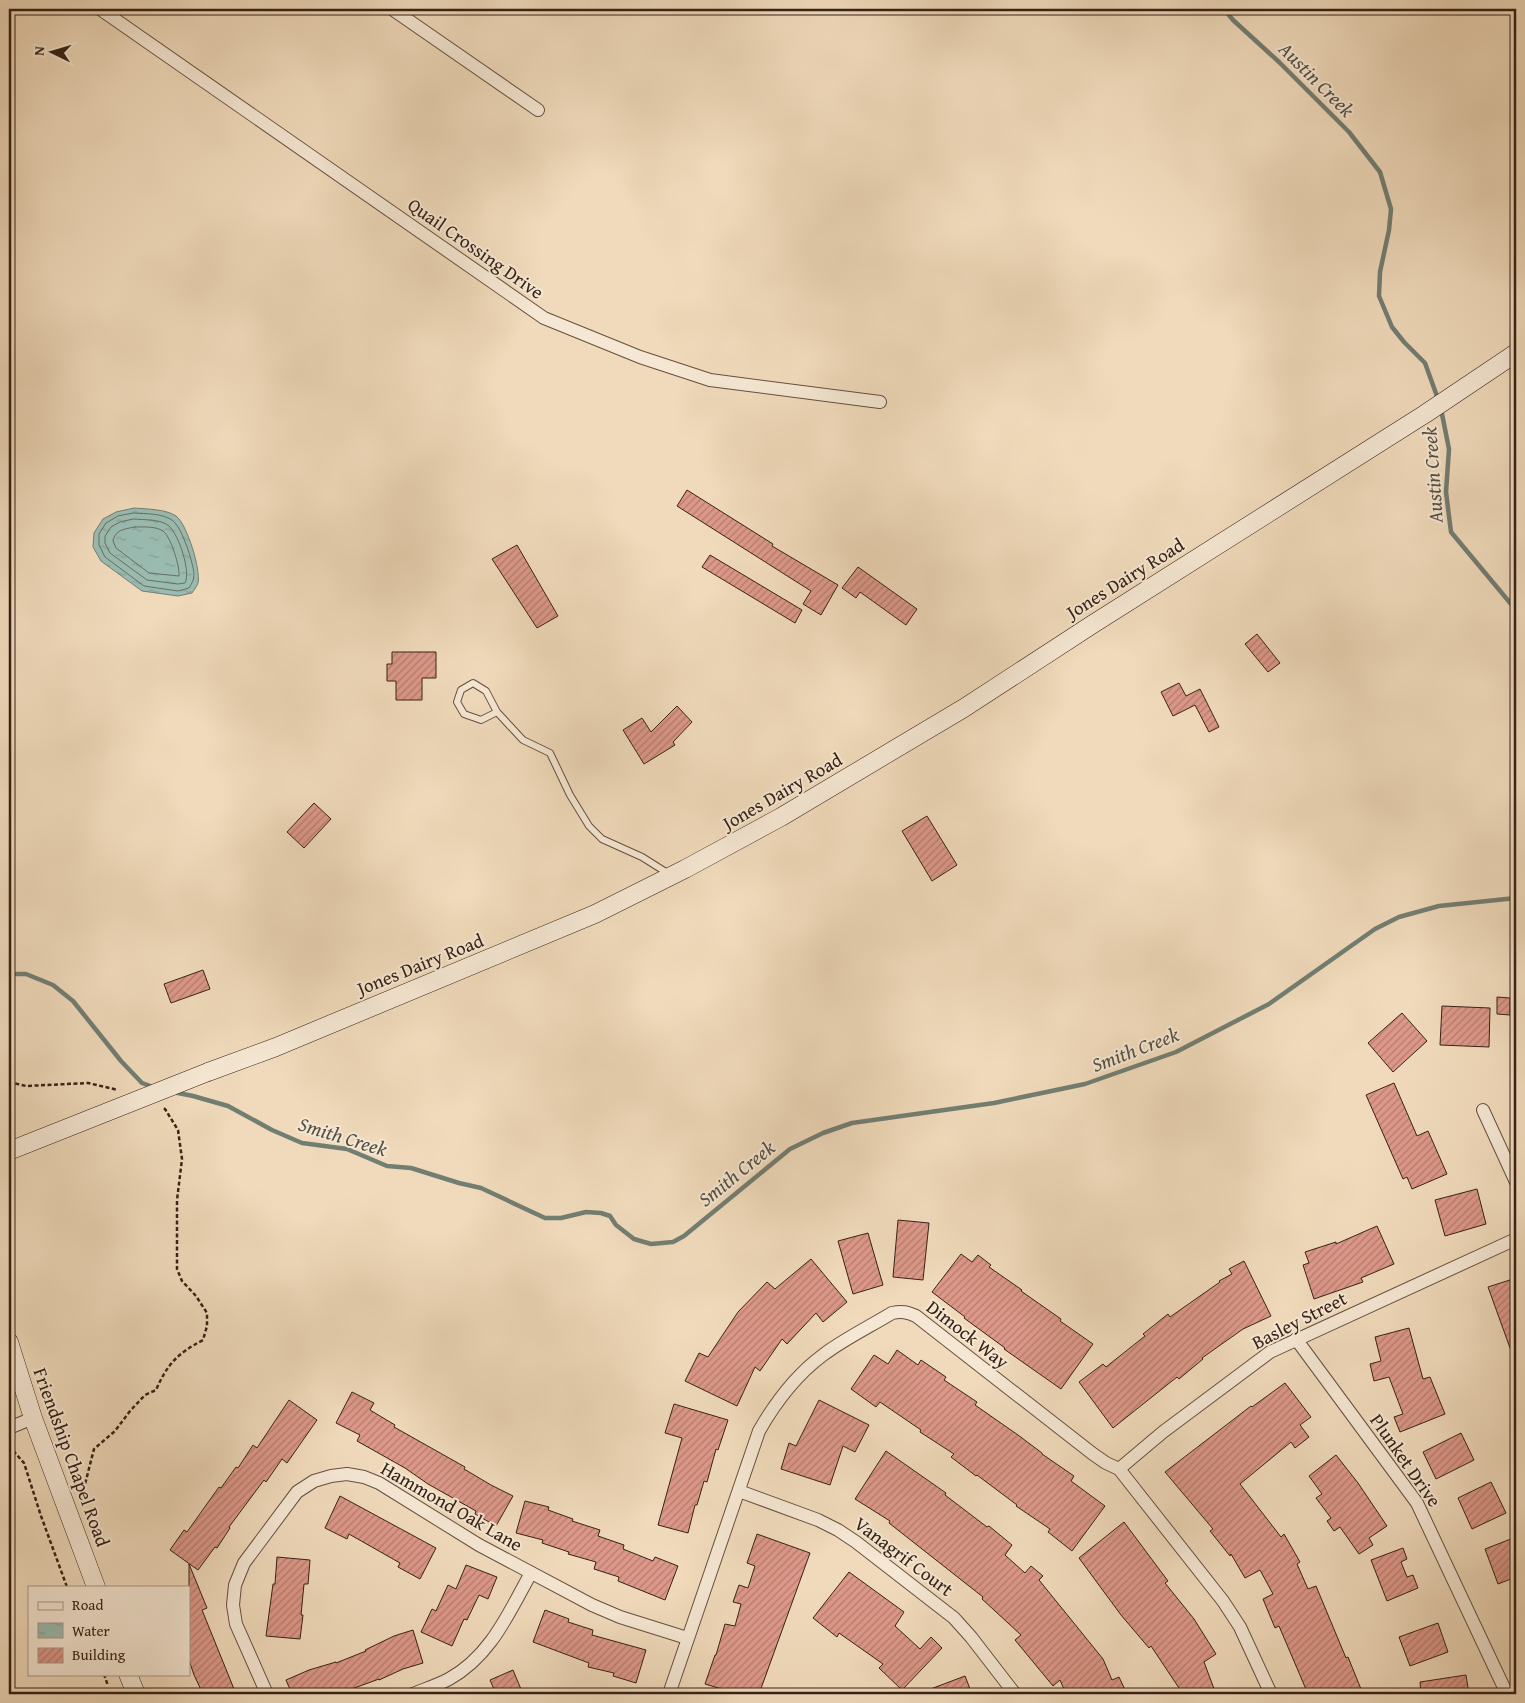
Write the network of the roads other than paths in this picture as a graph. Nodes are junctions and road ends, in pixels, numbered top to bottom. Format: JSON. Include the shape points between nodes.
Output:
{"nodes":[{"id":1,"x":100,"y":9,"type":"edge"},
{"id":2,"x":392,"y":9,"type":"edge"},
{"id":3,"x":538,"y":110,"type":"dead end"},
{"id":4,"x":1516,"y":352,"type":"edge"},
{"id":5,"x":880,"y":402,"type":"dead end"},
{"id":6,"x":497,"y":712,"type":"junction"},
{"id":7,"x":672,"y":876,"type":"junction"},
{"id":8,"x":1484,"y":1110,"type":"dead end"},
{"id":9,"x":9,"y":1151,"type":"edge"},
{"id":10,"x":1516,"y":1182,"type":"edge"},
{"id":11,"x":1516,"y":1240,"type":"edge"},
{"id":12,"x":1296,"y":1339,"type":"junction"},
{"id":13,"x":9,"y":1342,"type":"edge"},
{"id":14,"x":33,"y":1418,"type":"junction"},
{"id":15,"x":9,"y":1428,"type":"edge"},
{"id":16,"x":1119,"y":1469,"type":"junction"},
{"id":17,"x":739,"y":1491,"type":"junction"},
{"id":18,"x":531,"y":1573,"type":"junction"},
{"id":19,"x":96,"y":1586,"type":"edge"},
{"id":20,"x":687,"y":1638,"type":"junction"},
{"id":21,"x":267,"y":1694,"type":"edge"},
{"id":22,"x":414,"y":1694,"type":"edge"},
{"id":23,"x":668,"y":1694,"type":"edge"},
{"id":24,"x":1015,"y":1694,"type":"edge"},
{"id":25,"x":1271,"y":1694,"type":"edge"},
{"id":26,"x":1507,"y":1694,"type":"edge"}],
"edges":[{"from":1,"to":5,"type":"street","name":"Quail Crossing Drive","via":[[544,318],[640,357],[710,380]]},
{"from":2,"to":3,"type":"street"},
{"from":4,"to":7,"type":"street","name":"Jones Dairy Road","via":[[1432,410],[964,708],[781,817]]},
{"from":6,"to":6,"type":"lane","via":[[486,691],[473,683],[461,690],[457,702],[464,714],[481,720]]},
{"from":6,"to":7,"type":"lane","via":[[523,740],[550,753],[570,796],[589,826],[602,839],[642,857]]},
{"from":7,"to":9,"type":"street","name":"Jones Dairy Road","bridge":true,"via":[[595,914],[276,1046]]},
{"from":8,"to":10,"type":"street"},
{"from":11,"to":12,"type":"street","name":"Basley Street"},
{"from":12,"to":16,"type":"street","name":"Basley Street","via":[[1270,1352]]},
{"from":12,"to":26,"type":"street","name":"Plunket Drive","via":[[1417,1503]]},
{"from":13,"to":14,"type":"street","name":"Friendship Chapel Road"},
{"from":14,"to":15,"type":"street"},
{"from":14,"to":19,"type":"street","name":"Friendship Chapel Road"},
{"from":16,"to":17,"type":"street","name":"Dimock Way","via":[[1093,1454],[916,1316],[900,1311],[842,1342],[821,1356],[796,1380],[773,1406],[759,1431]]},
{"from":16,"to":25,"type":"street","name":"Dimock Way","via":[[1223,1601],[1240,1627]]},
{"from":17,"to":20,"type":"street","name":"Dimock Way"},
{"from":17,"to":24,"type":"street","name":"Vanagrif Court","via":[[818,1520],[856,1542],[954,1618]]},
{"from":18,"to":20,"type":"street","name":"Hammond Oak Lane","via":[[620,1617]]},
{"from":18,"to":21,"type":"street","name":"Hammond Oak Lane","via":[[379,1483],[347,1474],[314,1480],[297,1492],[244,1563],[235,1585],[233,1605],[236,1624]]},
{"from":18,"to":22,"type":"street","via":[[496,1636],[482,1654],[449,1679]]},
{"from":20,"to":23,"type":"street","name":"Dimock Way"}]}
